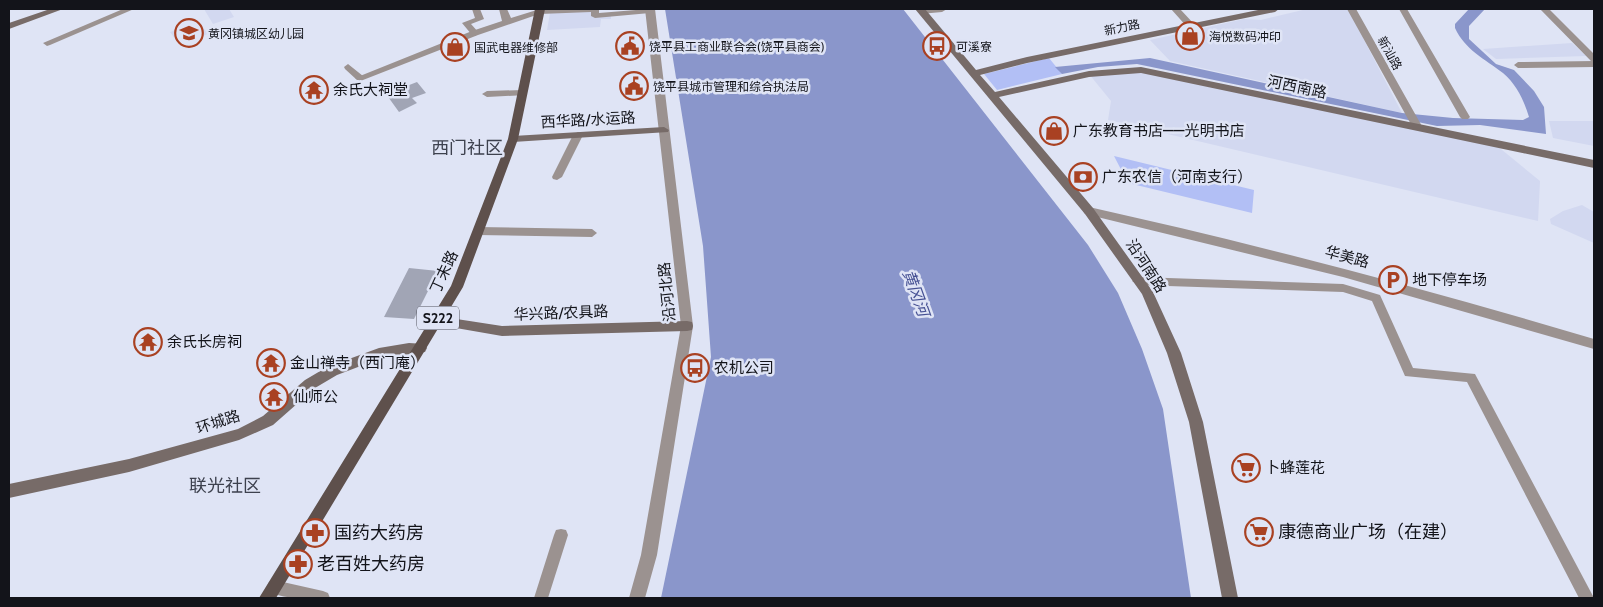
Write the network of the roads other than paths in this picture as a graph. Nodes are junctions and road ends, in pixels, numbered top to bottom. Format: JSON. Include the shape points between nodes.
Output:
{"nodes":[{"id":1,"x":58,"y":9,"type":"edge"},
{"id":2,"x":130,"y":9,"type":"edge"},
{"id":3,"x":476,"y":9,"type":"edge"},
{"id":4,"x":503,"y":9,"type":"edge"},
{"id":5,"x":942,"y":9,"type":"edge"},
{"id":6,"x":1175,"y":9,"type":"edge"},
{"id":7,"x":1257,"y":9,"type":"edge"},
{"id":8,"x":1275,"y":9,"type":"edge"},
{"id":9,"x":1351,"y":9,"type":"edge"},
{"id":10,"x":1403,"y":9,"type":"edge"},
{"id":11,"x":1544,"y":9,"type":"edge"},
{"id":12,"x":540,"y":10,"type":"edge"},
{"id":13,"x":650,"y":10,"type":"edge"},
{"id":14,"x":922,"y":10,"type":"edge"},
{"id":15,"x":507,"y":21,"type":"junction"},
{"id":16,"x":1189,"y":24,"type":"junction"},
{"id":17,"x":9,"y":26,"type":"edge"},
{"id":18,"x":475,"y":33,"type":"junction"},
{"id":19,"x":47,"y":43,"type":"dead end"},
{"id":20,"x":1594,"y":59,"type":"edge"},
{"id":21,"x":1594,"y":64,"type":"edge"},
{"id":22,"x":1518,"y":65,"type":"dead end"},
{"id":23,"x":348,"y":67,"type":"dead end"},
{"id":24,"x":973,"y":71,"type":"junction"},
{"id":25,"x":360,"y":78,"type":"joint"},
{"id":26,"x":523,"y":93,"type":"junction"},
{"id":27,"x":487,"y":94,"type":"dead end"},
{"id":28,"x":993,"y":95,"type":"junction"},
{"id":29,"x":1465,"y":117,"type":"dead end"},
{"id":30,"x":1418,"y":128,"type":"junction"},
{"id":31,"x":664,"y":130,"type":"junction"},
{"id":32,"x":578,"y":135,"type":"junction"},
{"id":33,"x":513,"y":139,"type":"junction"},
{"id":34,"x":1594,"y":164,"type":"edge"},
{"id":35,"x":557,"y":178,"type":"dead end"},
{"id":36,"x":1089,"y":210,"type":"junction"},
{"id":37,"x":478,"y":231,"type":"junction"},
{"id":38,"x":592,"y":233,"type":"dead end"},
{"id":39,"x":1138,"y":281,"type":"junction"},
{"id":40,"x":437,"y":321,"type":"junction"},
{"id":41,"x":687,"y":326,"type":"junction"},
{"id":42,"x":1594,"y":344,"type":"edge"},
{"id":43,"x":420,"y":348,"type":"junction"},
{"id":44,"x":9,"y":491,"type":"edge"},
{"id":45,"x":561,"y":535,"type":"dead end"},
{"id":46,"x":271,"y":593,"type":"edge"},
{"id":47,"x":323,"y":598,"type":"edge"},
{"id":48,"x":540,"y":598,"type":"edge"},
{"id":49,"x":637,"y":598,"type":"edge"},
{"id":50,"x":1230,"y":598,"type":"edge"},
{"id":51,"x":1587,"y":598,"type":"edge"}],
"edges":[{"from":1,"to":17,"type":"main road"},
{"from":2,"to":19,"type":"street"},
{"from":3,"to":18,"type":"street","via":[[480,19],[466,23]]},
{"from":4,"to":15,"type":"street"},
{"from":5,"to":14,"type":"street"},
{"from":6,"to":16,"type":"street"},
{"from":7,"to":16,"type":"main road"},
{"from":8,"to":16,"type":"main road","name":"新力路"},
{"from":9,"to":30,"type":"street","name":"新汕路"},
{"from":10,"to":29,"type":"street"},
{"from":11,"to":20,"type":"street"},
{"from":12,"to":13,"type":"street","via":[[595,9],[596,16]]},
{"from":12,"to":15,"type":"street"},
{"from":12,"to":26,"type":"main road","name":"丁未路","number":"S222"},
{"from":13,"to":31,"type":"street","name":"沿河北路"},
{"from":14,"to":24,"type":"main road","name":"沿河南路"},
{"from":15,"to":18,"type":"street"},
{"from":16,"to":24,"type":"main road","name":"新力路"},
{"from":18,"to":25,"type":"street"},
{"from":21,"to":22,"type":"street"},
{"from":23,"to":25,"type":"street"},
{"from":24,"to":28,"type":"main road","name":"沿河南路"},
{"from":26,"to":27,"type":"street"},
{"from":26,"to":33,"type":"main road","name":"丁未路","number":"S222"},
{"from":28,"to":30,"type":"main road","name":"河西南路","via":[[1089,74],[1141,70]]},
{"from":28,"to":36,"type":"main road","name":"沿河南路"},
{"from":30,"to":34,"type":"main road","name":"河西南路"},
{"from":31,"to":32,"type":"main road","name":"西华路/水运路"},
{"from":31,"to":41,"type":"street","name":"沿河北路"},
{"from":32,"to":33,"type":"main road","name":"西华路/水运路"},
{"from":32,"to":35,"type":"street"},
{"from":33,"to":37,"type":"main road","name":"丁未路","number":"S222"},
{"from":36,"to":39,"type":"main road","name":"沿河南路"},
{"from":36,"to":42,"type":"street","name":"华美路","via":[[1452,301]]},
{"from":37,"to":38,"type":"street"},
{"from":37,"to":40,"type":"main road","name":"丁未路","number":"S222","via":[[457,287]]},
{"from":39,"to":50,"type":"main road","name":"沿河南路","via":[[1147,292],[1174,353],[1196,422]]},
{"from":39,"to":51,"type":"street","via":[[1342,288],[1376,298],[1409,373],[1471,377]]},
{"from":40,"to":41,"type":"main road","name":"华兴路/农具路","via":[[502,331]]},
{"from":40,"to":43,"type":"main road","name":"丁未路","number":"S222"},
{"from":41,"to":49,"type":"street","name":"沿河北路","via":[[649,555]]},
{"from":43,"to":44,"type":"main road","name":"环城路","via":[[392,350],[330,373],[312,382],[260,425],[238,434],[151,461]]},
{"from":43,"to":46,"type":"main road","name":"丁未路","number":"S222"},
{"from":45,"to":48,"type":"street"},
{"from":46,"to":47,"type":"street"}]}
